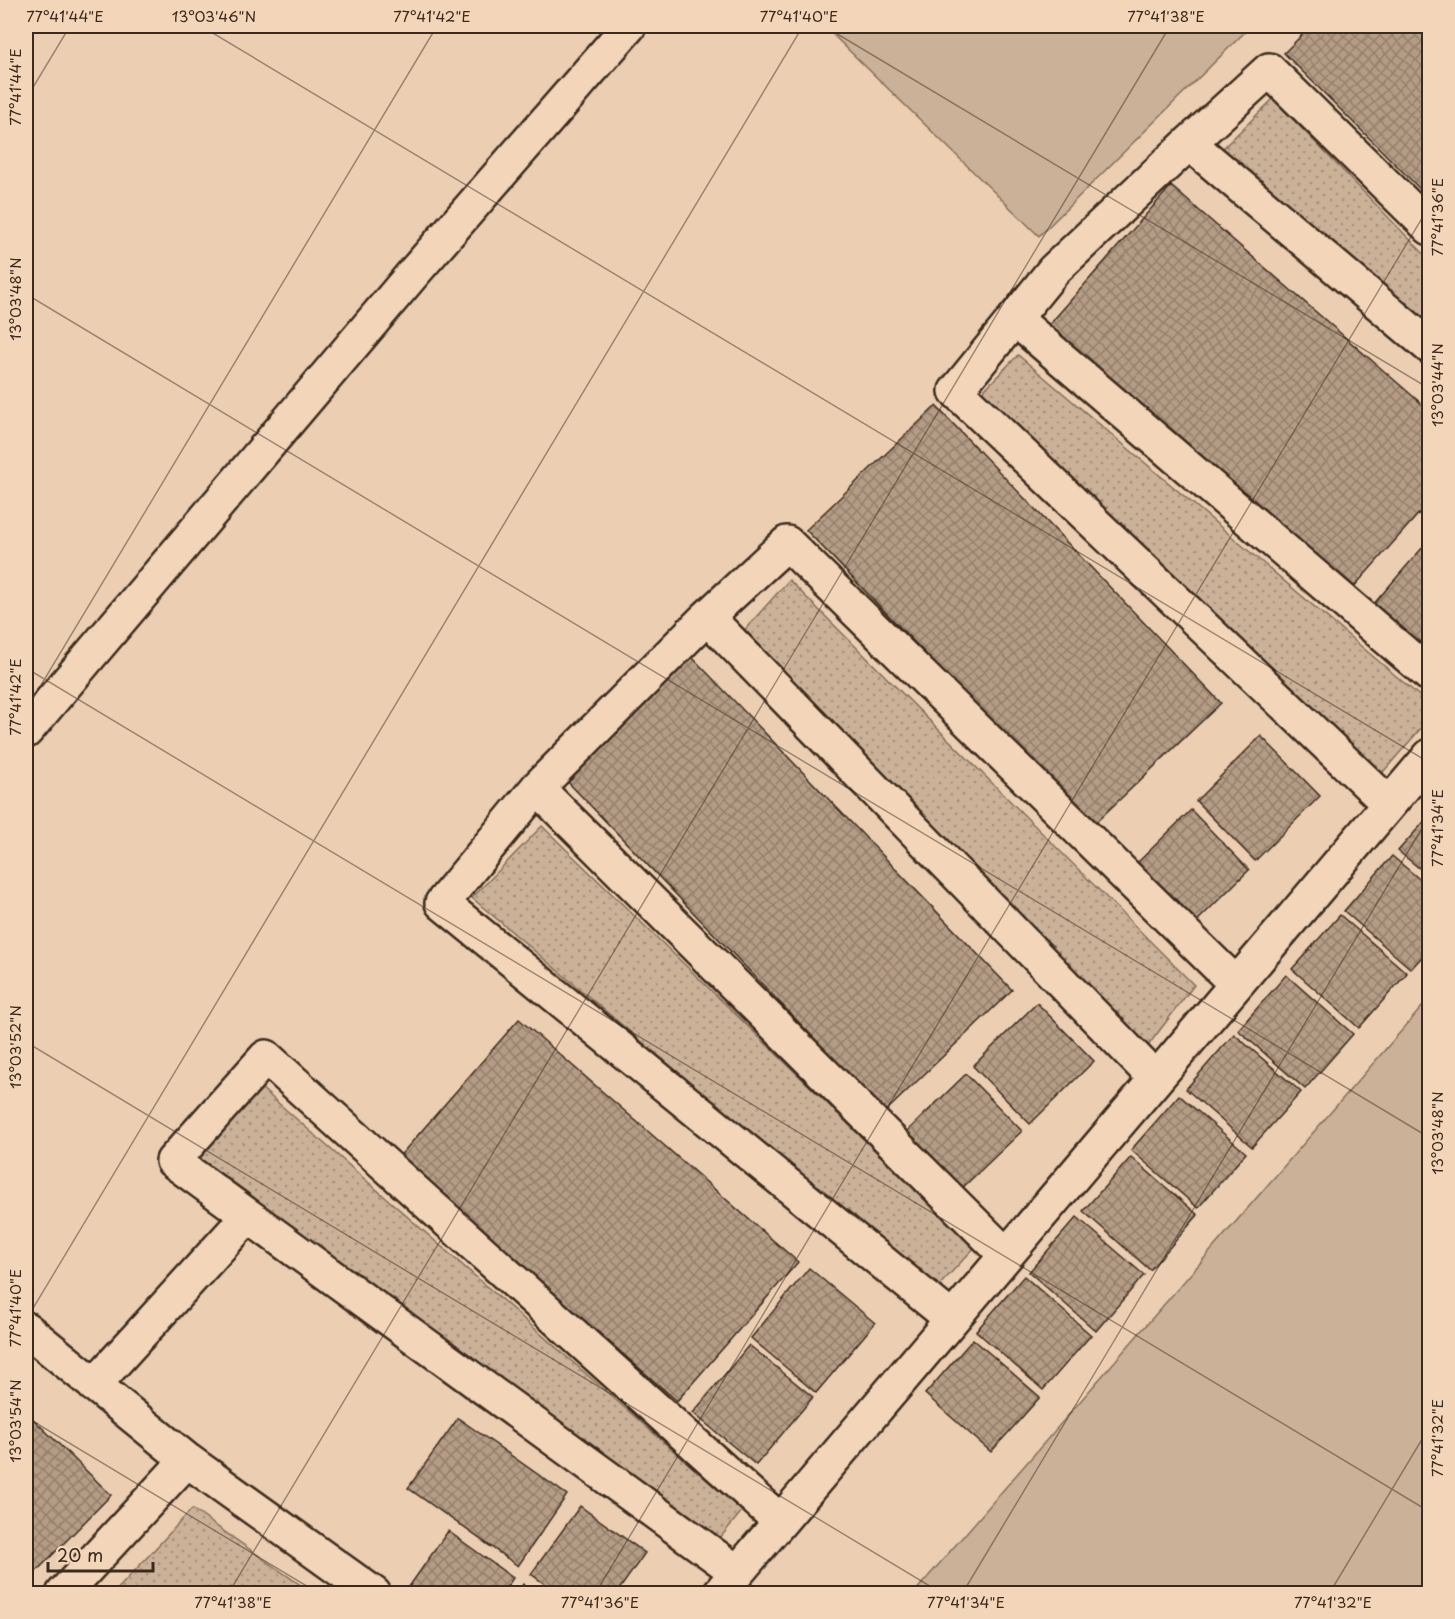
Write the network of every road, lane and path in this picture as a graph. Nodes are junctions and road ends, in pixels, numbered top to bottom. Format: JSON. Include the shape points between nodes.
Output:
{"nodes":[{"id":1,"x":629,"y":26,"type":"edge"},
{"id":2,"x":1189,"y":143,"type":"junction"},
{"id":3,"x":1430,"y":228,"type":"edge"},
{"id":4,"x":1015,"y":319,"type":"junction"},
{"id":5,"x":1430,"y":347,"type":"edge"},
{"id":6,"x":707,"y":617,"type":"junction"},
{"id":7,"x":1430,"y":675,"type":"edge"},
{"id":8,"x":26,"y":731,"type":"edge"},
{"id":9,"x":1430,"y":756,"type":"edge"},
{"id":10,"x":537,"y":788,"type":"junction"},
{"id":11,"x":1389,"y":804,"type":"junction"},
{"id":12,"x":1236,"y":984,"type":"junction"},
{"id":13,"x":1156,"y":1078,"type":"junction"},
{"id":14,"x":248,"y":1216,"type":"junction"},
{"id":15,"x":1006,"y":1255,"type":"junction"},
{"id":16,"x":952,"y":1318,"type":"junction"},
{"id":17,"x":26,"y":1329,"type":"edge"},
{"id":18,"x":94,"y":1385,"type":"junction"},
{"id":19,"x":187,"y":1460,"type":"junction"},
{"id":20,"x":780,"y":1521,"type":"junction"},
{"id":21,"x":728,"y":1583,"type":"edge"},
{"id":22,"x":63,"y":1593,"type":"edge"},
{"id":23,"x":374,"y":1593,"type":"edge"}],
"edges":[{"from":1,"to":8,"type":"street","via":[[411,276]]},
{"from":2,"to":3,"type":"street","via":[[1269,70]]},
{"from":2,"to":4,"type":"street","via":[[1054,270]]},
{"from":2,"to":5,"type":"street"},
{"from":4,"to":7,"type":"street"},
{"from":4,"to":11,"type":"street","via":[[957,391]]},
{"from":6,"to":10,"type":"street"},
{"from":6,"to":12,"type":"street","via":[[787,543]]},
{"from":6,"to":13,"type":"street"},
{"from":9,"to":11,"type":"street"},
{"from":10,"to":15,"type":"street"},
{"from":10,"to":16,"type":"street","via":[[442,903]]},
{"from":11,"to":12,"type":"street"},
{"from":12,"to":13,"type":"street"},
{"from":13,"to":15,"type":"street"},
{"from":14,"to":18,"type":"street"},
{"from":14,"to":20,"type":"street","via":[[173,1161],[266,1057]]},
{"from":14,"to":21,"type":"street"},
{"from":15,"to":16,"type":"street"},
{"from":16,"to":20,"type":"street"},
{"from":17,"to":18,"type":"street"},
{"from":18,"to":19,"type":"street"},
{"from":19,"to":22,"type":"street"},
{"from":19,"to":23,"type":"street"},
{"from":20,"to":21,"type":"street"}]}
